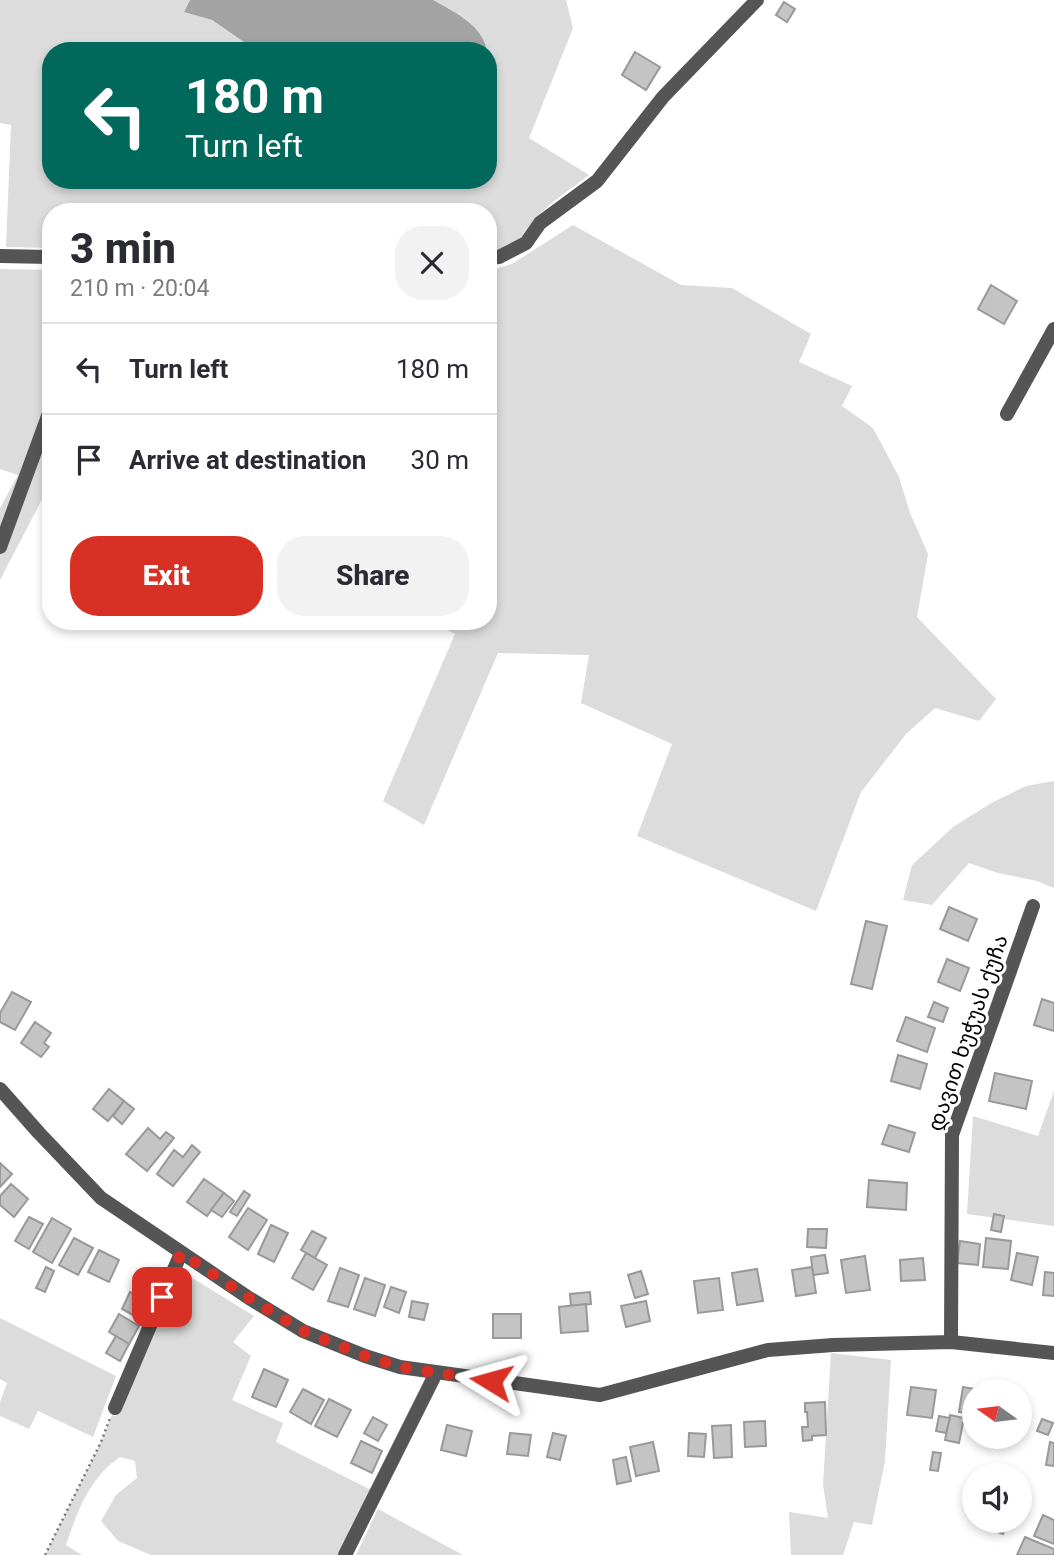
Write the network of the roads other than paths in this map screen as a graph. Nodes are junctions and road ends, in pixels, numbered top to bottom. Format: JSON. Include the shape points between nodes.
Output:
{"nodes":[{"id":1,"x":757,"y":0,"type":"edge"},
{"id":2,"x":0,"y":256,"type":"edge"},
{"id":3,"x":42,"y":257,"type":"edge"},
{"id":4,"x":497,"y":257,"type":"edge"},
{"id":5,"x":1054,"y":330,"type":"edge"},
{"id":6,"x":1007,"y":414,"type":"dead end"},
{"id":7,"x":42,"y":433,"type":"edge"},
{"id":8,"x":0,"y":547,"type":"edge"},
{"id":9,"x":1033,"y":906,"type":"dead end"},
{"id":10,"x":0,"y":1089,"type":"edge"},
{"id":11,"x":181,"y":1253,"type":"junction"},
{"id":12,"x":951,"y":1342,"type":"junction"},
{"id":13,"x":1054,"y":1353,"type":"edge"},
{"id":14,"x":436,"y":1373,"type":"junction"},
{"id":15,"x":114,"y":1408,"type":"road end"},
{"id":16,"x":345,"y":1555,"type":"edge"}],
"edges":[{"from":1,"to":4,"type":"street","via":[[663,97],[597,181],[540,223],[526,243]]},
{"from":2,"to":3,"type":"street"},
{"from":5,"to":6,"type":"street"},
{"from":7,"to":8,"type":"street"},
{"from":9,"to":12,"type":"street","name":"დავით ხუჭუას ქუჩა","via":[[952,1135]]},
{"from":10,"to":11,"type":"street","via":[[101,1198]]},
{"from":11,"to":14,"type":"street","via":[[303,1331],[365,1356]]},
{"from":11,"to":15,"type":"street"},
{"from":12,"to":13,"type":"street"},
{"from":12,"to":14,"type":"street","via":[[768,1350],[600,1395]]},
{"from":14,"to":16,"type":"street"}]}
